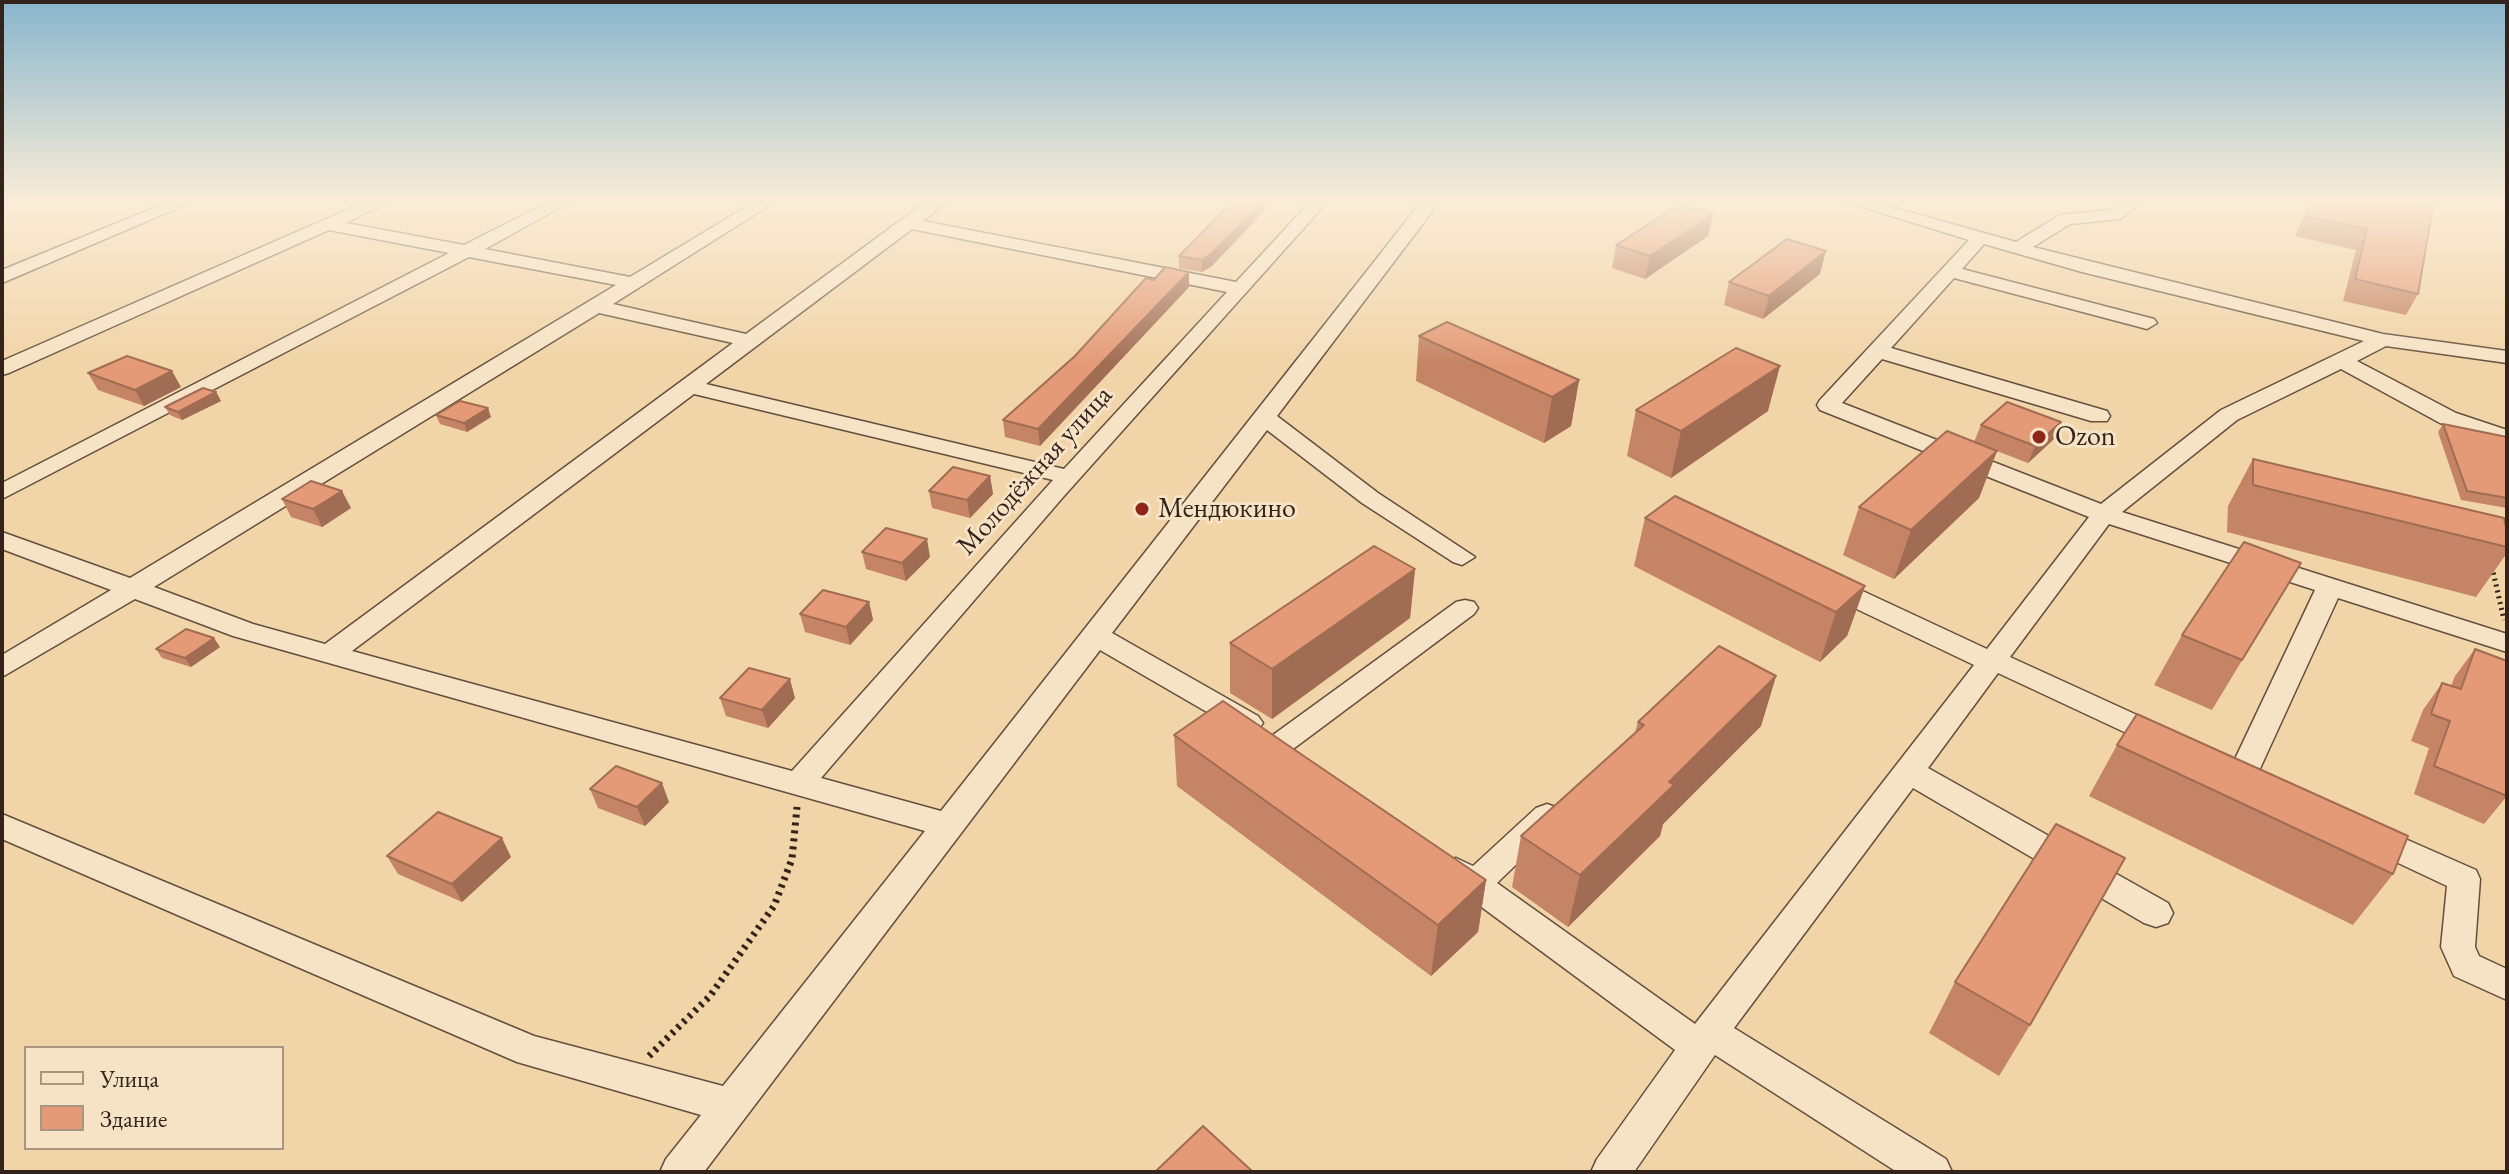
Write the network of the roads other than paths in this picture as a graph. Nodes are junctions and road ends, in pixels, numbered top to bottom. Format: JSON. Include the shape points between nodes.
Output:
{"nodes":[{"id":1,"x":53,"y":256,"type":"edge"},
{"id":2,"x":259,"y":256,"type":"edge"},
{"id":3,"x":454,"y":256,"type":"edge"},
{"id":4,"x":488,"y":256,"type":"edge"},
{"id":5,"x":678,"y":256,"type":"edge"},
{"id":6,"x":864,"y":256,"type":"edge"},
{"id":7,"x":1074,"y":256,"type":"edge"},
{"id":8,"x":1271,"y":256,"type":"edge"},
{"id":9,"x":1389,"y":256,"type":"edge"},
{"id":10,"x":1965,"y":256,"type":"edge"},
{"id":11,"x":2049,"y":256,"type":"edge"},
{"id":12,"x":1951,"y":272,"type":"junction"},
{"id":13,"x":2,"y":277,"type":"edge"},
{"id":14,"x":633,"y":283,"type":"junction"},
{"id":15,"x":1242,"y":289,"type":"junction"},
{"id":16,"x":595,"y":306,"type":"junction"},
{"id":17,"x":2147,"y":323,"type":"dead end"},
{"id":18,"x":2383,"y":340,"type":"junction"},
{"id":19,"x":750,"y":341,"type":"junction"},
{"id":20,"x":1878,"y":351,"type":"junction"},
{"id":21,"x":2507,"y":357,"type":"edge"},
{"id":22,"x":2342,"y":361,"type":"junction"},
{"id":23,"x":2,"y":369,"type":"edge"},
{"id":24,"x":689,"y":386,"type":"junction"},
{"id":25,"x":2099,"y":416,"type":"dead end"},
{"id":26,"x":1264,"y":417,"type":"junction"},
{"id":27,"x":2507,"y":437,"type":"edge"},
{"id":28,"x":1069,"y":477,"type":"junction"},
{"id":29,"x":2,"y":492,"type":"edge"},
{"id":30,"x":2104,"y":514,"type":"junction"},
{"id":31,"x":2,"y":540,"type":"edge"},
{"id":32,"x":1462,"y":557,"type":"dead end"},
{"id":33,"x":1811,"y":577,"type":"edge"},
{"id":34,"x":2331,"y":585,"type":"junction"},
{"id":35,"x":131,"y":588,"type":"junction"},
{"id":36,"x":1465,"y":608,"type":"dead end"},
{"id":37,"x":1095,"y":635,"type":"junction"},
{"id":38,"x":2507,"y":643,"type":"edge"},
{"id":39,"x":331,"y":653,"type":"junction"},
{"id":40,"x":1992,"y":661,"type":"junction"},
{"id":41,"x":2,"y":668,"type":"edge"},
{"id":42,"x":1283,"y":742,"type":"junction"},
{"id":43,"x":1308,"y":761,"type":"edge"},
{"id":44,"x":1908,"y":771,"type":"junction"},
{"id":45,"x":799,"y":783,"type":"junction"},
{"id":46,"x":1565,"y":800,"type":"edge"},
{"id":47,"x":2340,"y":821,"type":"edge"},
{"id":48,"x":948,"y":825,"type":"junction"},
{"id":49,"x":2,"y":826,"type":"edge"},
{"id":50,"x":1435,"y":856,"type":"edge"},
{"id":51,"x":1474,"y":884,"type":"junction"},
{"id":52,"x":2156,"y":913,"type":"dead end"},
{"id":53,"x":2507,"y":985,"type":"edge"},
{"id":54,"x":1704,"y":1040,"type":"junction"},
{"id":55,"x":732,"y":1106,"type":"junction"},
{"id":56,"x":680,"y":1172,"type":"edge"},
{"id":57,"x":1611,"y":1172,"type":"edge"},
{"id":58,"x":1932,"y":1172,"type":"edge"}],
"edges":[{"from":1,"to":13,"type":"street"},
{"from":2,"to":23,"type":"street"},
{"from":3,"to":29,"type":"street"},
{"from":4,"to":14,"type":"street"},
{"from":5,"to":14,"type":"street"},
{"from":6,"to":19,"type":"street"},
{"from":7,"to":15,"type":"street"},
{"from":8,"to":15,"type":"street","name":"Молодёжная улица"},
{"from":9,"to":26,"type":"street"},
{"from":10,"to":12,"type":"street"},
{"from":11,"to":18,"type":"street"},
{"from":12,"to":17,"type":"street"},
{"from":12,"to":20,"type":"street"},
{"from":14,"to":16,"type":"street"},
{"from":15,"to":28,"type":"street","name":"Молодёжная улица"},
{"from":16,"to":19,"type":"street"},
{"from":16,"to":35,"type":"street"},
{"from":18,"to":21,"type":"street"},
{"from":18,"to":22,"type":"street"},
{"from":19,"to":24,"type":"street"},
{"from":20,"to":25,"type":"street"},
{"from":20,"to":30,"type":"street","via":[[1828,405]]},
{"from":22,"to":27,"type":"street","via":[[2448,418]]},
{"from":22,"to":30,"type":"street","via":[[2229,415]]},
{"from":24,"to":28,"type":"street"},
{"from":24,"to":39,"type":"street"},
{"from":26,"to":32,"type":"street","via":[[1370,498]]},
{"from":26,"to":37,"type":"street"},
{"from":28,"to":45,"type":"street","name":"Молодёжная улица"},
{"from":30,"to":34,"type":"street"},
{"from":30,"to":40,"type":"street"},
{"from":31,"to":35,"type":"street"},
{"from":33,"to":40,"type":"street"},
{"from":34,"to":38,"type":"street"},
{"from":34,"to":40,"type":"street","via":[[2229,770]]},
{"from":35,"to":39,"type":"street","via":[[243,630]]},
{"from":35,"to":41,"type":"street"},
{"from":36,"to":42,"type":"street"},
{"from":37,"to":42,"type":"street"},
{"from":37,"to":48,"type":"street"},
{"from":39,"to":45,"type":"street"},
{"from":40,"to":44,"type":"street"},
{"from":42,"to":43,"type":"street"},
{"from":44,"to":52,"type":"street"},
{"from":44,"to":54,"type":"street"},
{"from":45,"to":48,"type":"street"},
{"from":46,"to":51,"type":"street"},
{"from":47,"to":53,"type":"street","via":[[2464,879],[2458,947],[2466,966]]},
{"from":48,"to":55,"type":"street"},
{"from":49,"to":55,"type":"street","via":[[530,1051]]},
{"from":50,"to":51,"type":"street"},
{"from":51,"to":54,"type":"street"},
{"from":54,"to":57,"type":"street"},
{"from":54,"to":58,"type":"street"},
{"from":55,"to":56,"type":"street"}]}
